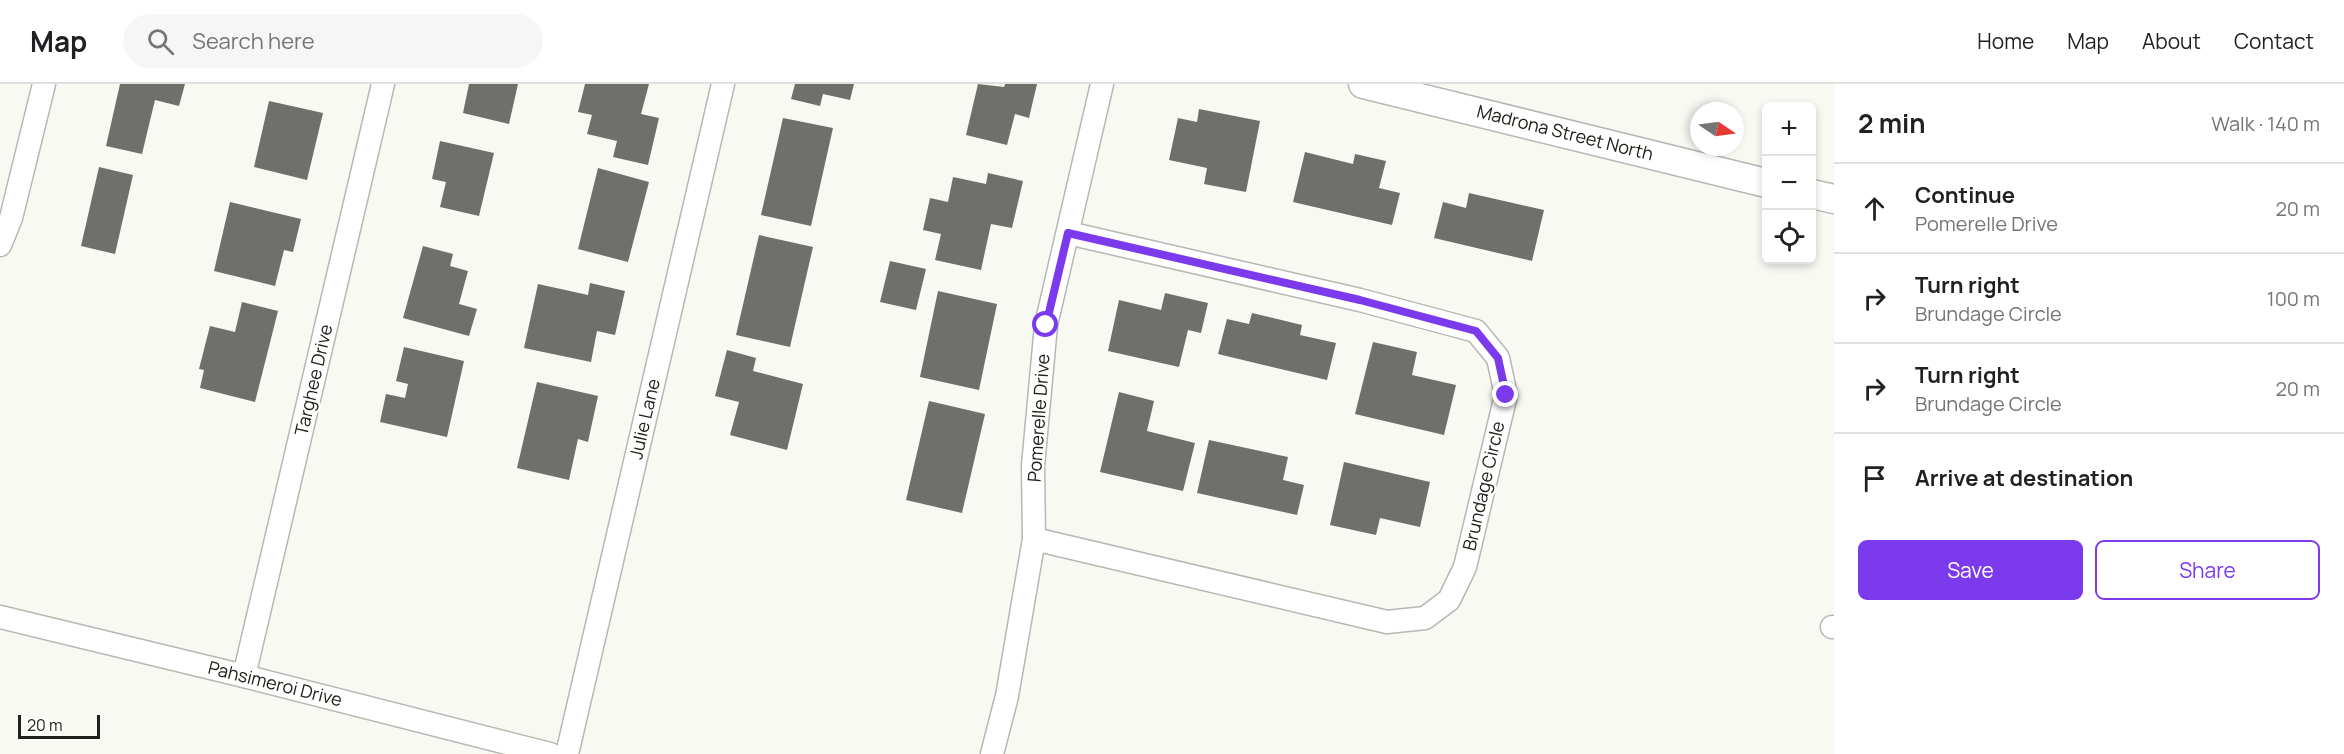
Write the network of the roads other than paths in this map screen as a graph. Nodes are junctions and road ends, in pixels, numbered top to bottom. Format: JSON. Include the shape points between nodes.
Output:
{"nodes":[{"id":1,"x":44,"y":84,"type":"edge"},
{"id":2,"x":383,"y":84,"type":"edge"},
{"id":3,"x":723,"y":84,"type":"edge"},
{"id":4,"x":1102,"y":84,"type":"edge"},
{"id":5,"x":1363,"y":84,"type":"edge"},
{"id":6,"x":1762,"y":182,"type":"edge"},
{"id":7,"x":1816,"y":195,"type":"edge"},
{"id":8,"x":1834,"y":199,"type":"edge"},
{"id":9,"x":1068,"y":233,"type":"junction"},
{"id":10,"x":0,"y":245,"type":"edge"},
{"id":11,"x":1034,"y":539,"type":"junction"},
{"id":12,"x":0,"y":617,"type":"edge"},
{"id":13,"x":244,"y":676,"type":"junction"},
{"id":14,"x":550,"y":754,"type":"edge"},
{"id":15,"x":567,"y":754,"type":"edge"},
{"id":16,"x":992,"y":754,"type":"edge"}],
"edges":[{"from":1,"to":10,"type":"street","via":[[11,218]]},
{"from":2,"to":13,"type":"street","name":"Targhee Drive"},
{"from":3,"to":15,"type":"street","name":"Julie Lane"},
{"from":4,"to":9,"type":"street","name":"Pomerelle Drive"},
{"from":5,"to":6,"type":"street","name":"Madrona Street North"},
{"from":7,"to":8,"type":"street"},
{"from":9,"to":11,"type":"street","name":"Pomerelle Drive","via":[[1046,325],[1034,466]]},
{"from":9,"to":11,"type":"street","name":"Brundage Circle","via":[[1360,300],[1476,331],[1498,358],[1506,395],[1465,567],[1449,600],[1425,618],[1387,622]]},
{"from":11,"to":16,"type":"street","name":"Pomerelle Drive","via":[[1007,696]]},
{"from":12,"to":13,"type":"street","name":"Pahsimeroi Drive"},
{"from":13,"to":14,"type":"street","name":"Pahsimeroi Drive"}]}
